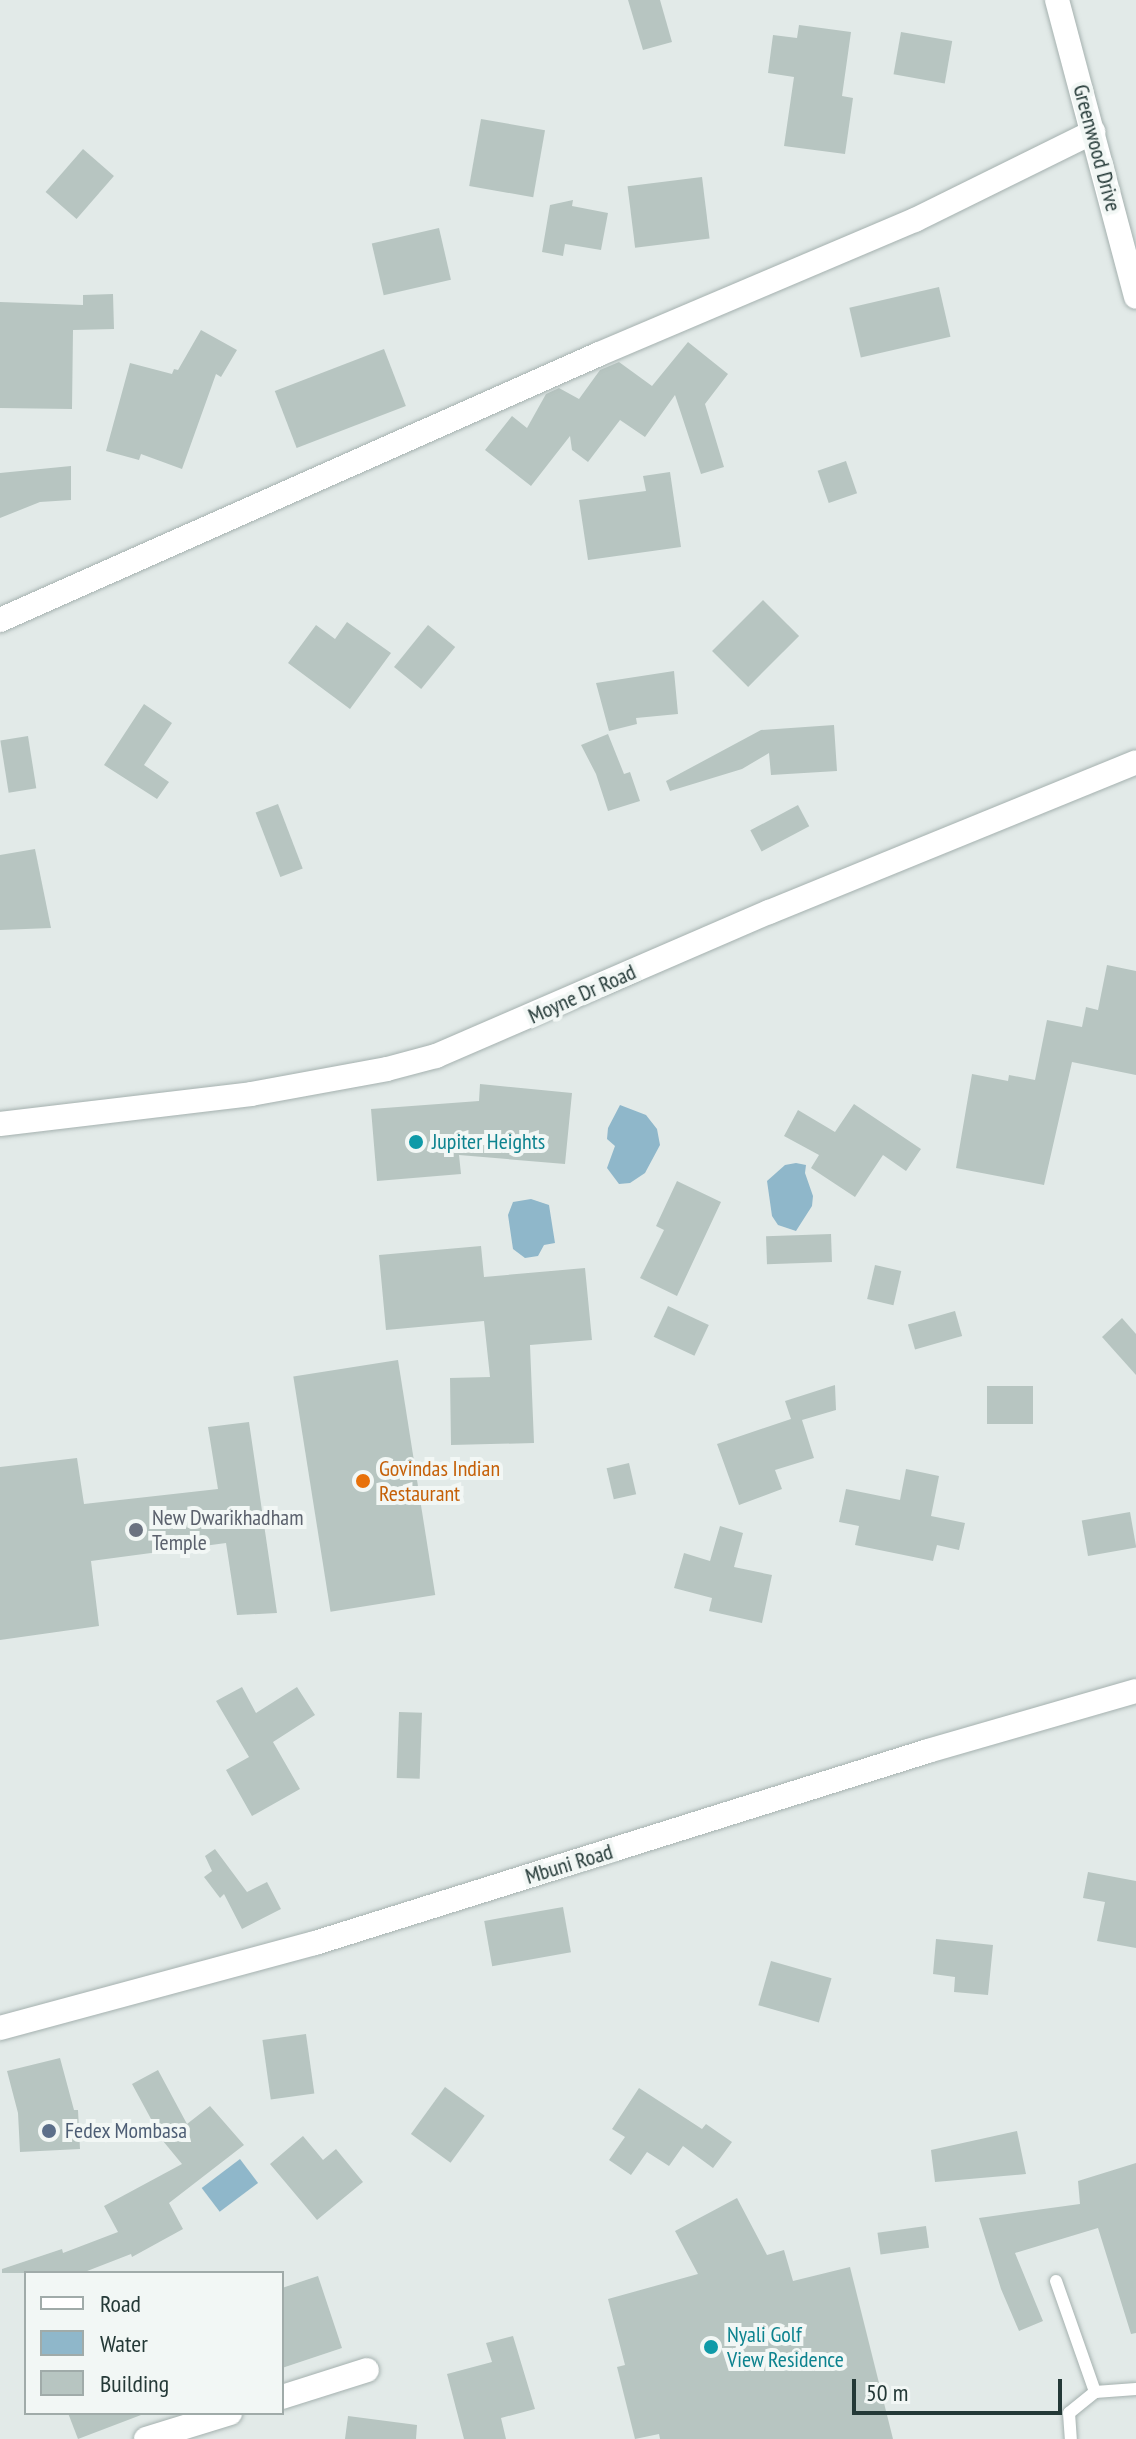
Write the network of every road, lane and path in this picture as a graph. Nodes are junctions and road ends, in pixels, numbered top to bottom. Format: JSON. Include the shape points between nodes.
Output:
{"nodes":[{"id":1,"x":1057,"y":0,"type":"edge"},
{"id":2,"x":1093,"y":132,"type":"junction"},
{"id":3,"x":1136,"y":297,"type":"edge"},
{"id":4,"x":0,"y":620,"type":"edge"},
{"id":5,"x":1136,"y":762,"type":"edge"},
{"id":6,"x":0,"y":1124,"type":"edge"},
{"id":7,"x":1136,"y":1691,"type":"edge"},
{"id":8,"x":0,"y":2028,"type":"edge"},
{"id":9,"x":1056,"y":2281,"type":"dead end"},
{"id":10,"x":367,"y":2370,"type":"dead end"},
{"id":11,"x":1136,"y":2389,"type":"edge"},
{"id":12,"x":1095,"y":2392,"type":"junction"},
{"id":13,"x":284,"y":2396,"type":"edge"},
{"id":14,"x":224,"y":2415,"type":"edge"},
{"id":15,"x":146,"y":2439,"type":"edge"},
{"id":16,"x":1071,"y":2439,"type":"edge"}],
"edges":[{"from":1,"to":2,"type":"street","name":"Greenwood Drive"},
{"from":2,"to":3,"type":"street","name":"Greenwood Drive"},
{"from":2,"to":4,"type":"street","via":[[915,220]]},
{"from":5,"to":6,"type":"street","name":"Moyne Dr Road","via":[[436,1056],[251,1094]]},
{"from":7,"to":8,"type":"street","name":"Mbuni Road","via":[[315,1943]]},
{"from":9,"to":12,"type":"lane"},
{"from":10,"to":13,"type":"street"},
{"from":11,"to":12,"type":"lane"},
{"from":12,"to":16,"type":"lane","via":[[1069,2413]]},
{"from":14,"to":15,"type":"street"}]}
